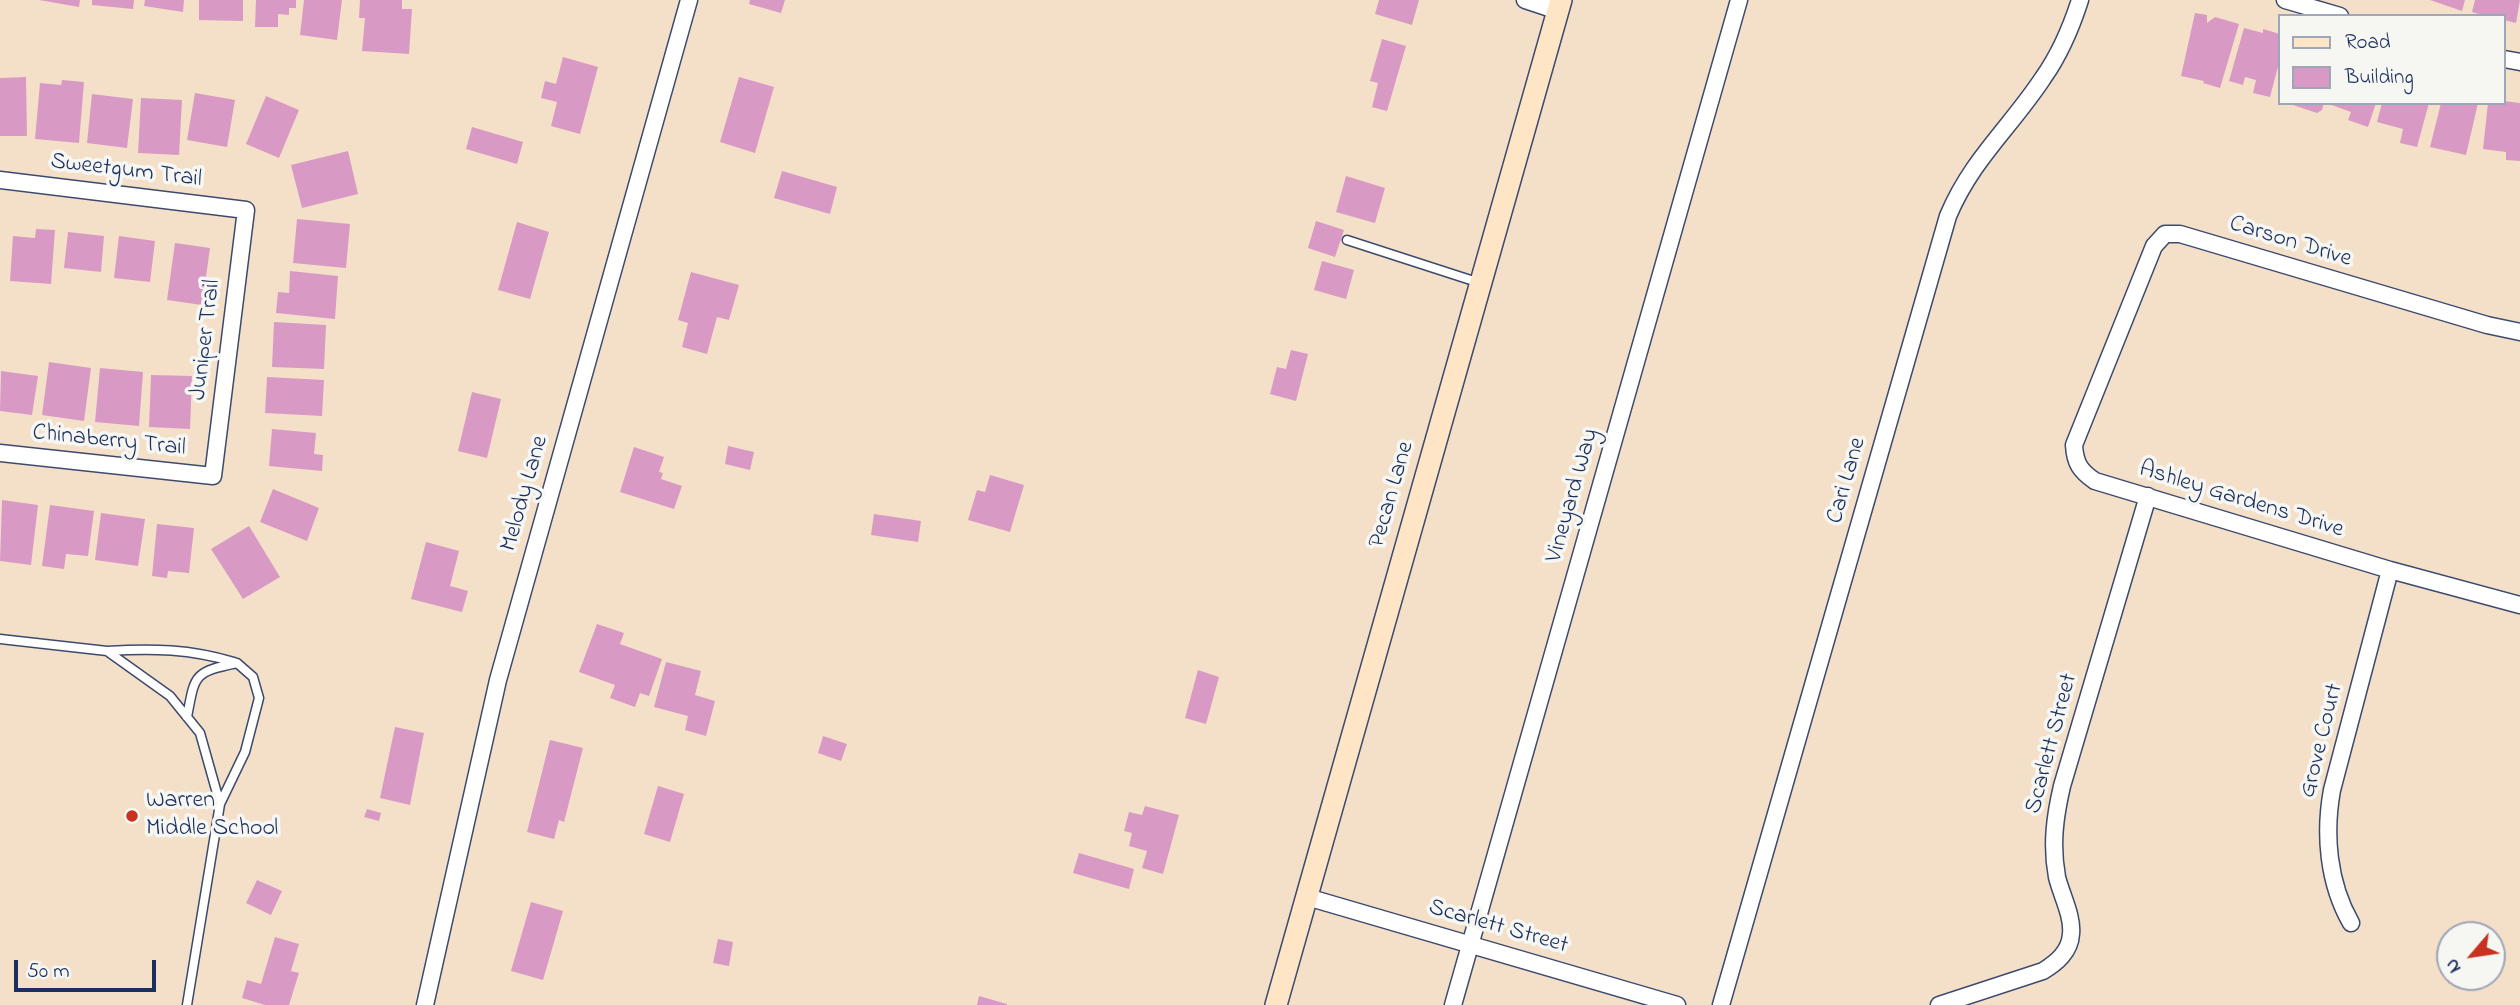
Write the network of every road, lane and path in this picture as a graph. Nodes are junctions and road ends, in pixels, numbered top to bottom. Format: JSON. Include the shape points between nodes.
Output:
{"nodes":[{"id":1,"x":689,"y":0,"type":"edge"},
{"id":2,"x":1525,"y":0,"type":"edge"},
{"id":3,"x":1739,"y":0,"type":"edge"},
{"id":4,"x":2080,"y":0,"type":"edge"},
{"id":5,"x":2285,"y":0,"type":"edge"},
{"id":6,"x":1559,"y":5,"type":"edge"},
{"id":7,"x":2333,"y":14,"type":"edge"},
{"id":8,"x":0,"y":180,"type":"edge"},
{"id":9,"x":246,"y":210,"type":"joint"},
{"id":10,"x":1347,"y":240,"type":"dead end"},
{"id":11,"x":1480,"y":283,"type":"junction"},
{"id":12,"x":2520,"y":332,"type":"edge"},
{"id":13,"x":2114,"y":345,"type":"joint"},
{"id":14,"x":0,"y":453,"type":"edge"},
{"id":15,"x":213,"y":476,"type":"joint"},
{"id":16,"x":2148,"y":496,"type":"junction"},
{"id":17,"x":2390,"y":570,"type":"junction"},
{"id":18,"x":2520,"y":605,"type":"edge"},
{"id":19,"x":0,"y":639,"type":"edge"},
{"id":20,"x":107,"y":652,"type":"junction"},
{"id":21,"x":237,"y":663,"type":"junction"},
{"id":22,"x":187,"y":717,"type":"junction"},
{"id":23,"x":220,"y":804,"type":"junction"},
{"id":24,"x":1307,"y":897,"type":"junction"},
{"id":25,"x":2351,"y":923,"type":"dead end"},
{"id":26,"x":1470,"y":943,"type":"junction"},
{"id":27,"x":187,"y":1005,"type":"edge"},
{"id":28,"x":425,"y":1005,"type":"edge"},
{"id":29,"x":1276,"y":1005,"type":"edge"},
{"id":30,"x":1452,"y":1005,"type":"edge"},
{"id":31,"x":1677,"y":1005,"type":"edge"},
{"id":32,"x":1721,"y":1005,"type":"edge"},
{"id":33,"x":1939,"y":1005,"type":"edge"}],
"edges":[{"from":1,"to":28,"type":"street","name":"Melody Lane","via":[[498,680]]},
{"from":2,"to":6,"type":"street"},
{"from":3,"to":26,"type":"street","name":"Vineyard Way"},
{"from":4,"to":32,"type":"street","name":"Cari Lane","via":[[2059,53],[1978,161],[1948,216]]},
{"from":5,"to":7,"type":"street"},
{"from":6,"to":11,"type":"street","name":"Pecan Lane"},
{"from":8,"to":9,"type":"street","name":"Sweetgum Trail"},
{"from":9,"to":15,"type":"street","name":"Juniper Trail"},
{"from":10,"to":11,"type":"lane"},
{"from":11,"to":24,"type":"street","name":"Pecan Lane"},
{"from":12,"to":13,"type":"street","name":"Carson Drive","via":[[2173,233],[2165,234],[2154,246]]},
{"from":13,"to":16,"type":"street","name":"Ashley Gardens Drive","via":[[2074,445],[2075,457],[2078,467],[2095,481]]},
{"from":14,"to":15,"type":"street","name":"Chinaberry Trail"},
{"from":16,"to":17,"type":"street","name":"Ashley Gardens Drive"},
{"from":16,"to":33,"type":"street","name":"Scarlett Street","via":[[2054,817],[2057,875],[2072,932],[2069,945],[2057,962],[2043,971]]},
{"from":17,"to":18,"type":"street","name":"Ashley Gardens Drive"},
{"from":17,"to":25,"type":"street","name":"Grove Court","via":[[2328,813],[2336,893]]},
{"from":19,"to":20,"type":"lane"},
{"from":20,"to":21,"type":"lane","via":[[152,648]]},
{"from":20,"to":22,"type":"lane","via":[[170,696]]},
{"from":21,"to":22,"type":"lane","via":[[206,669],[194,682]]},
{"from":21,"to":23,"type":"lane","via":[[253,677],[260,698],[245,752]]},
{"from":22,"to":23,"type":"lane","via":[[200,733]]},
{"from":23,"to":27,"type":"lane"},
{"from":24,"to":26,"type":"street","name":"Scarlett Street"},
{"from":24,"to":29,"type":"street","name":"Pecan Lane"},
{"from":26,"to":30,"type":"street","name":"Vineyard Way"},
{"from":26,"to":31,"type":"street","name":"Scarlett Street"}]}
